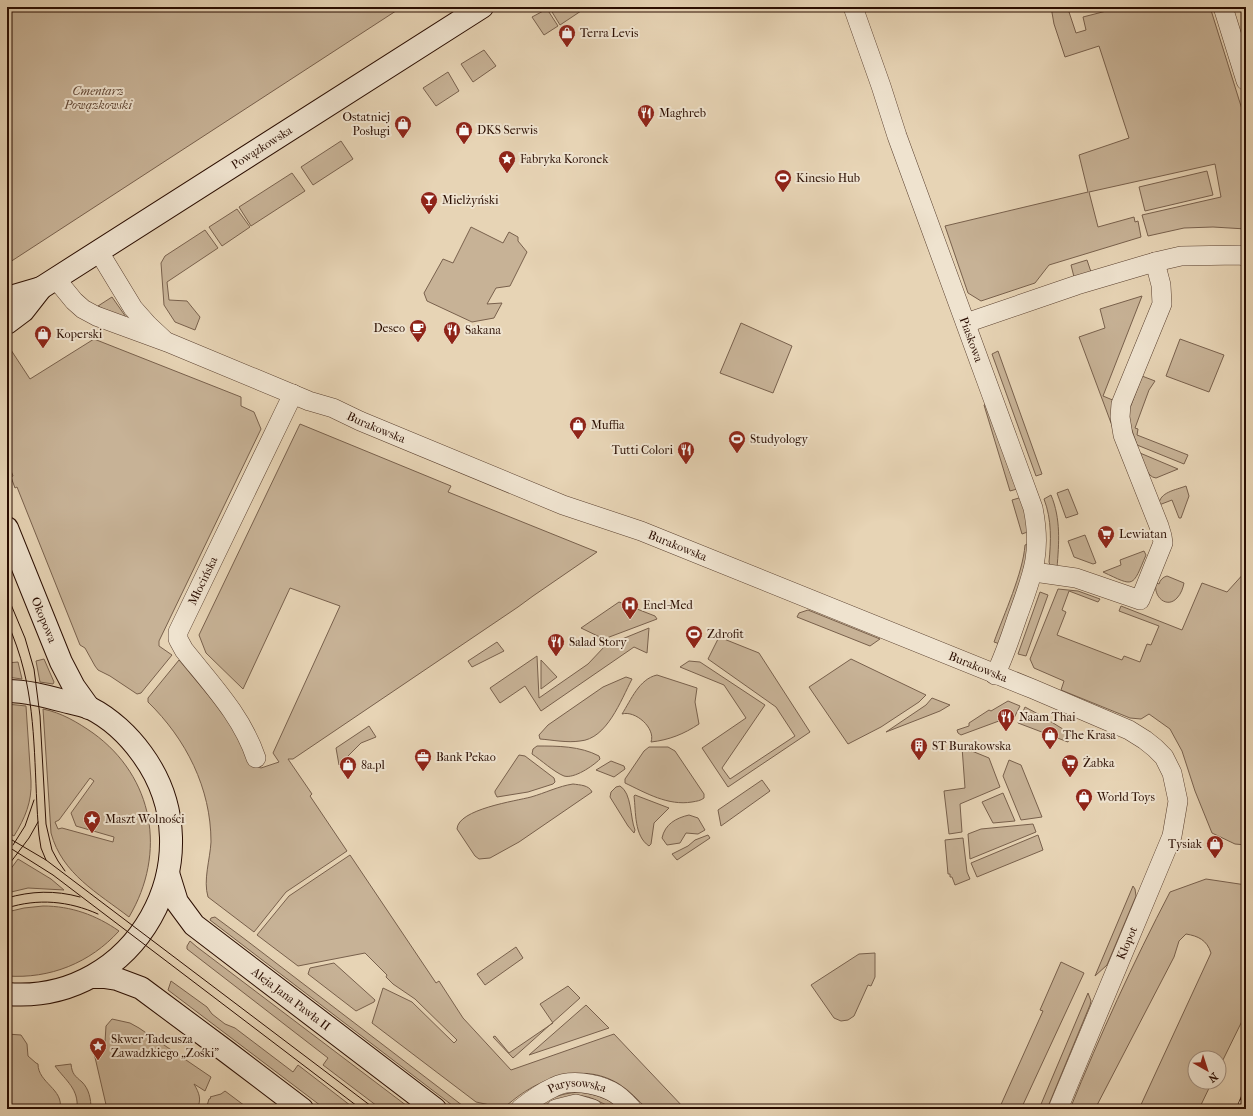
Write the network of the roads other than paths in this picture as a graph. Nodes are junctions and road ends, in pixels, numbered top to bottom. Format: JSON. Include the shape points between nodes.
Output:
{"nodes":[{"id":1,"x":482,"y":7,"type":"edge"},
{"id":2,"x":853,"y":7,"type":"edge"},
{"id":3,"x":1223,"y":7,"type":"edge"},
{"id":4,"x":1246,"y":81,"type":"edge"},
{"id":5,"x":99,"y":252,"type":"junction"},
{"id":6,"x":1246,"y":256,"type":"edge"},
{"id":7,"x":1155,"y":262,"type":"junction"},
{"id":8,"x":49,"y":284,"type":"junction"},
{"id":9,"x":7,"y":298,"type":"edge"},
{"id":10,"x":7,"y":323,"type":"edge"},
{"id":11,"x":966,"y":323,"type":"junction"},
{"id":12,"x":167,"y":342,"type":"junction"},
{"id":13,"x":293,"y":394,"type":"junction"},
{"id":14,"x":7,"y":528,"type":"edge"},
{"id":15,"x":1034,"y":572,"type":"junction"},
{"id":16,"x":995,"y":675,"type":"junction"},
{"id":17,"x":7,"y":691,"type":"edge"},
{"id":18,"x":89,"y":708,"type":"junction"},
{"id":19,"x":256,"y":758,"type":"dead end"},
{"id":20,"x":1172,"y":773,"type":"joint"},
{"id":21,"x":168,"y":873,"type":"junction"},
{"id":22,"x":92,"y":977,"type":"junction"},
{"id":23,"x":7,"y":994,"type":"edge"},
{"id":24,"x":302,"y":1109,"type":"edge"},
{"id":25,"x":435,"y":1109,"type":"edge"},
{"id":26,"x":520,"y":1109,"type":"edge"},
{"id":27,"x":556,"y":1109,"type":"edge"},
{"id":28,"x":593,"y":1109,"type":"edge"},
{"id":29,"x":632,"y":1109,"type":"edge"},
{"id":30,"x":1058,"y":1109,"type":"edge"}],
"edges":[{"from":1,"to":5,"type":"main road","name":"Powązkowska"},
{"from":2,"to":11,"type":"street","name":"Piaskowa","via":[[897,136]]},
{"from":3,"to":4,"type":"street"},
{"from":5,"to":8,"type":"main road","name":"Powązkowska"},
{"from":5,"to":12,"type":"street","name":"Burakowska","via":[[133,308],[148,326]]},
{"from":6,"to":7,"type":"street","via":[[1181,256]]},
{"from":7,"to":11,"type":"street","via":[[1077,285]]},
{"from":7,"to":15,"type":"street","via":[[1161,285],[1162,304],[1121,404],[1120,417],[1123,435],[1159,526],[1162,543],[1140,600],[1076,578]]},
{"from":8,"to":9,"type":"main road","name":"Powązkowska"},
{"from":8,"to":10,"type":"main road","name":"Powązkowska","via":[[23,311]]},
{"from":8,"to":12,"type":"street","name":"Burakowska","via":[[96,316]]},
{"from":11,"to":15,"type":"street","name":"Piaskowa","via":[[1033,508],[1037,527]]},
{"from":12,"to":13,"type":"street","name":"Burakowska"},
{"from":13,"to":16,"type":"street","name":"Burakowska","via":[[333,408],[563,505],[642,531]]},
{"from":13,"to":19,"type":"street","name":"Młocińska","via":[[178,632],[178,639],[184,650],[244,728]]},
{"from":14,"to":18,"type":"main road","name":"Okopowa","via":[[61,662]]},
{"from":15,"to":16,"type":"street","name":"Piaskowa"},
{"from":16,"to":20,"type":"street","name":"Burakowska","via":[[1129,730],[1155,748],[1164,757]]},
{"from":17,"to":18,"type":"main road","via":[[37,694]]},
{"from":18,"to":21,"type":"main road","via":[[124,734],[142,754],[156,778],[167,808],[170,830]]},
{"from":20,"to":30,"type":"street","name":"Kłopot","via":[[1178,801],[1172,836]]},
{"from":21,"to":22,"type":"main road","via":[[158,904],[142,932],[119,958]]},
{"from":21,"to":25,"type":"main road","name":"Aleja Jana Pawła II","via":[[178,902],[194,925]]},
{"from":22,"to":23,"type":"main road","via":[[50,992]]},
{"from":22,"to":24,"type":"main road","via":[[117,979],[141,988]]},
{"from":26,"to":29,"type":"street","name":"Parysowska","via":[[555,1086],[570,1082],[586,1083],[610,1090]]},
{"from":27,"to":28,"type":"street","name":"Parysowska","via":[[576,1104]]}]}
